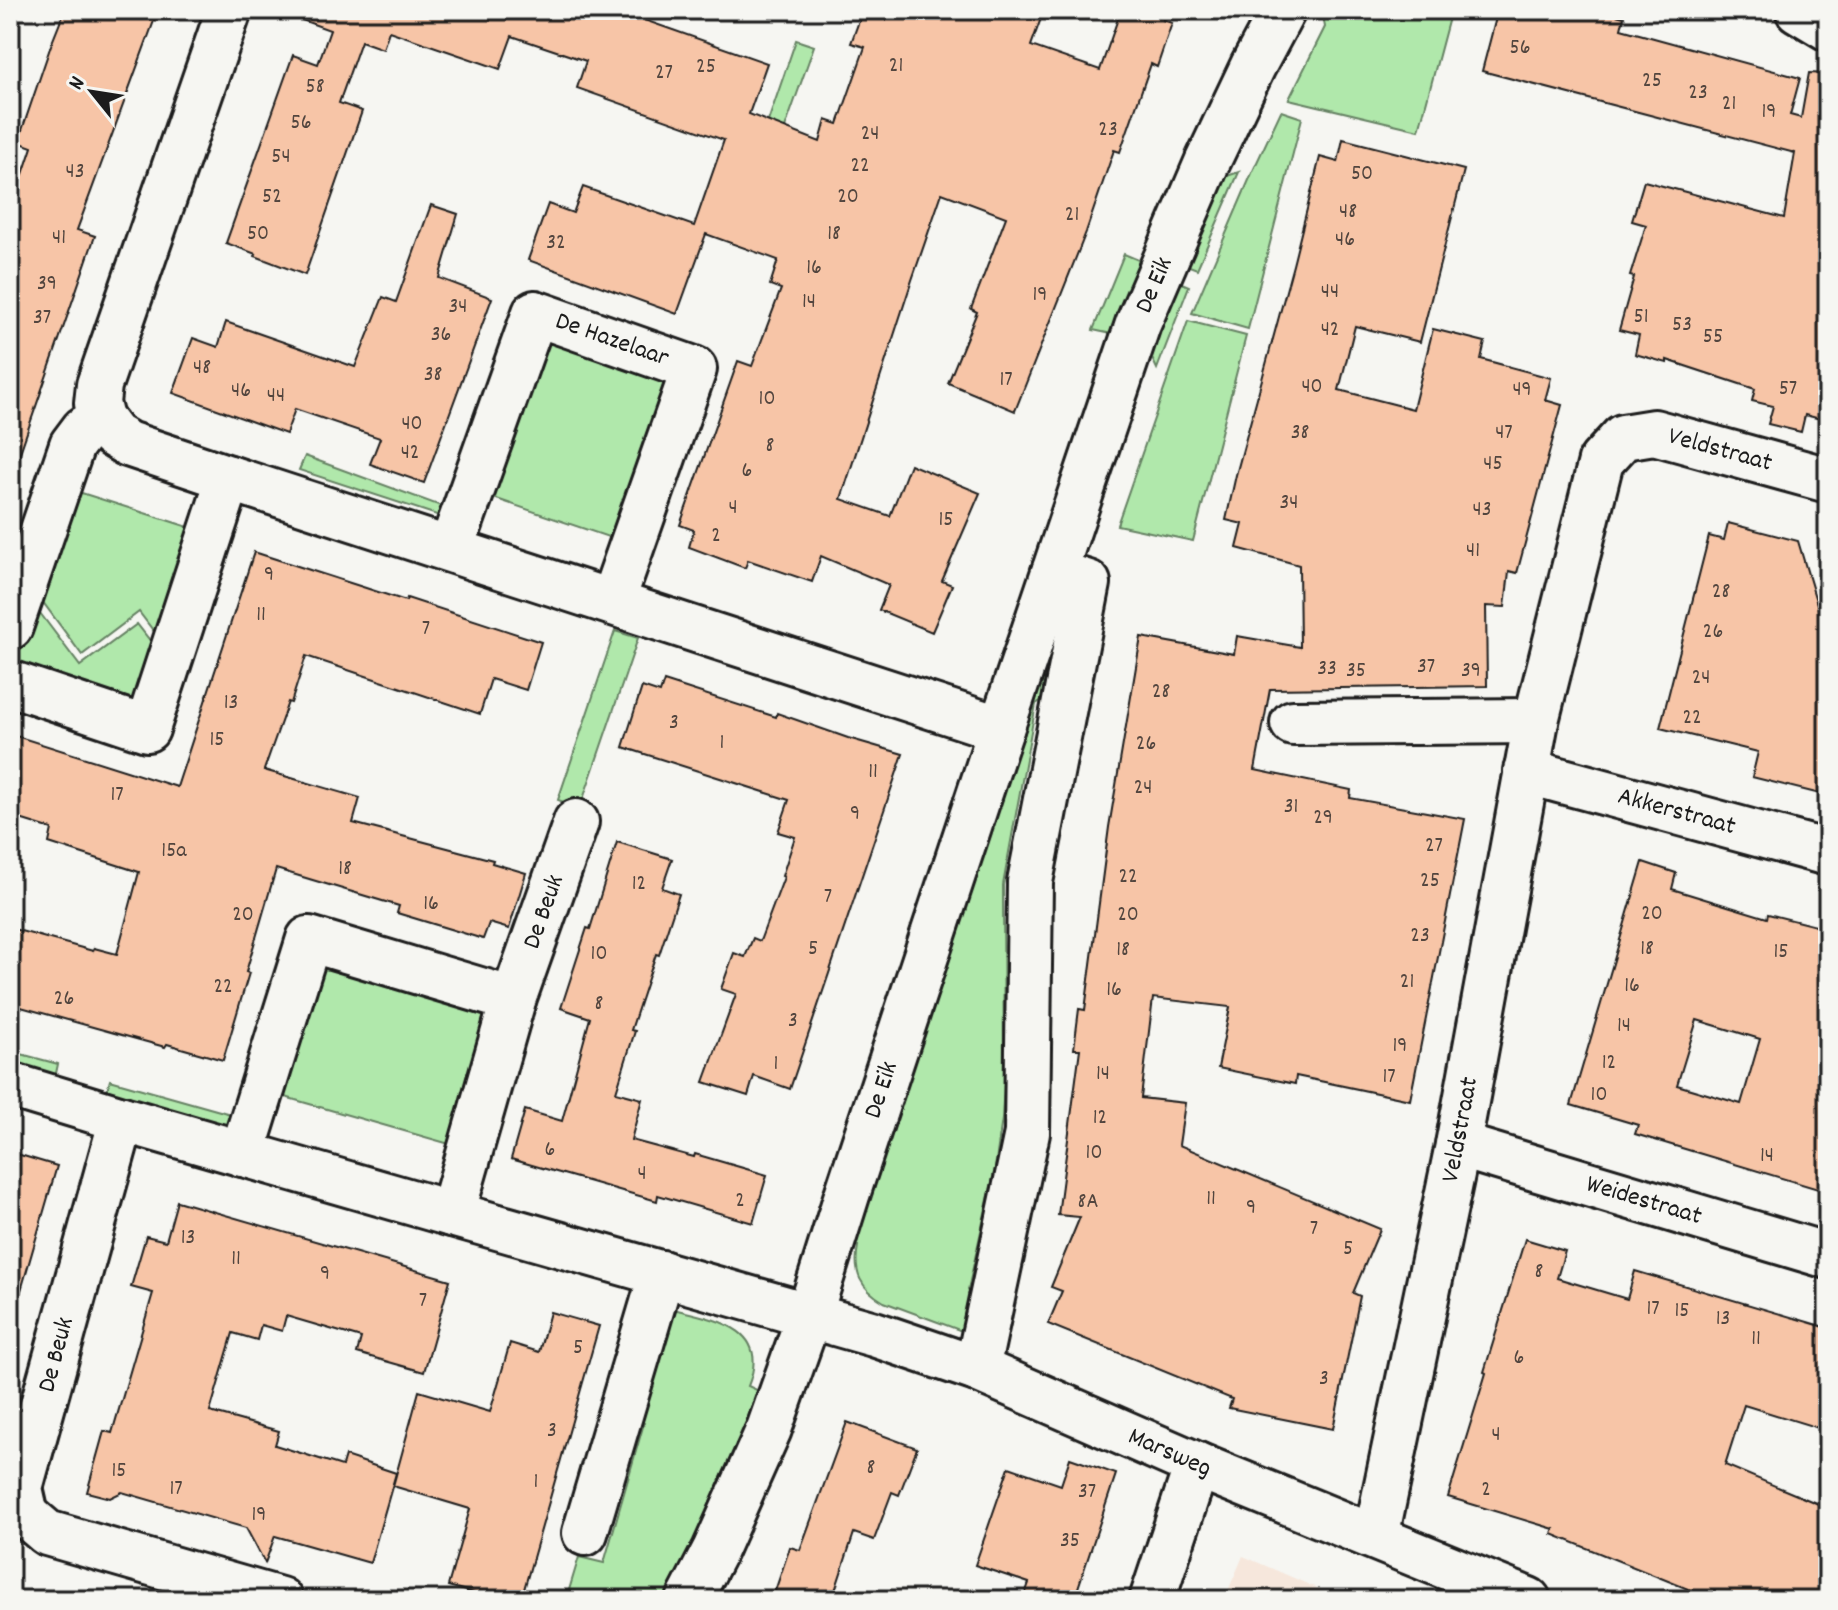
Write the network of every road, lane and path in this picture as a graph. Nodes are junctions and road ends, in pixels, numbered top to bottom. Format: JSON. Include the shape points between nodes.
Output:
{"nodes":[{"id":1,"x":229,"y":10,"type":"edge"},
{"id":2,"x":1283,"y":10,"type":"edge"},
{"id":3,"x":1798,"y":10,"type":"edge"},
{"id":4,"x":1828,"y":28,"type":"edge"},
{"id":5,"x":101,"y":419,"type":"junction"},
{"id":6,"x":229,"y":478,"type":"junction"},
{"id":7,"x":1828,"y":480,"type":"edge"},
{"id":8,"x":451,"y":549,"type":"junction"},
{"id":9,"x":1054,"y":572,"type":"junction"},
{"id":10,"x":612,"y":602,"type":"junction"},
{"id":11,"x":10,"y":627,"type":"edge"},
{"id":12,"x":10,"y":683,"type":"edge"},
{"id":13,"x":1536,"y":721,"type":"junction"},
{"id":14,"x":1293,"y":723,"type":"dead end"},
{"id":15,"x":1001,"y":729,"type":"junction"},
{"id":16,"x":1526,"y":771,"type":"junction"},
{"id":17,"x":576,"y":822,"type":"dead end"},
{"id":18,"x":1828,"y":853,"type":"edge"},
{"id":19,"x":513,"y":1000,"type":"junction"},
{"id":20,"x":10,"y":1085,"type":"edge"},
{"id":21,"x":122,"y":1119,"type":"junction"},
{"id":22,"x":1458,"y":1145,"type":"junction"},
{"id":23,"x":242,"y":1154,"type":"junction"},
{"id":24,"x":452,"y":1214,"type":"junction"},
{"id":25,"x":1828,"y":1256,"type":"edge"},
{"id":26,"x":662,"y":1273,"type":"junction"},
{"id":27,"x":809,"y":1316,"type":"junction"},
{"id":28,"x":977,"y":1369,"type":"junction"},
{"id":29,"x":1197,"y":1465,"type":"junction"},
{"id":30,"x":585,"y":1533,"type":"dead end"},
{"id":31,"x":1376,"y":1537,"type":"junction"},
{"id":32,"x":280,"y":1600,"type":"edge"},
{"id":33,"x":689,"y":1600,"type":"edge"},
{"id":34,"x":1152,"y":1600,"type":"edge"},
{"id":35,"x":1528,"y":1600,"type":"edge"}],
"edges":[{"from":1,"to":5,"type":"street","via":[[99,385]]},
{"from":2,"to":9,"type":"street","name":"De Eik","via":[[1207,163],[1142,313]]},
{"from":3,"to":4,"type":"street"},
{"from":5,"to":6,"type":"street","via":[[128,444]]},
{"from":5,"to":11,"type":"street","via":[[72,445]]},
{"from":6,"to":8,"type":"street"},
{"from":6,"to":12,"type":"street","via":[[147,729]]},
{"from":7,"to":13,"type":"street","name":"Veldstraat","via":[[1654,432],[1623,437],[1601,461]]},
{"from":8,"to":10,"type":"street"},
{"from":8,"to":10,"type":"street","name":"De Hazelaar","via":[[535,313],[694,369]]},
{"from":9,"to":15,"type":"street","name":"De Eik"},
{"from":9,"to":28,"type":"street","via":[[1088,583],[1030,882],[1027,1133]]},
{"from":10,"to":15,"type":"street"},
{"from":13,"to":14,"type":"street"},
{"from":13,"to":16,"type":"street","name":"Veldstraat"},
{"from":15,"to":27,"type":"street","name":"De Eik"},
{"from":16,"to":18,"type":"street","name":"Akkerstraat"},
{"from":16,"to":22,"type":"street","name":"Veldstraat"},
{"from":17,"to":19,"type":"street","name":"De Beuk"},
{"from":19,"to":23,"type":"street","via":[[309,939]]},
{"from":19,"to":24,"type":"street","name":"De Beuk"},
{"from":20,"to":21,"type":"street"},
{"from":21,"to":23,"type":"street"},
{"from":21,"to":32,"type":"street","name":"De Beuk","via":[[20,1488],[26,1515],[47,1533]]},
{"from":22,"to":25,"type":"street","name":"Weidestraat"},
{"from":22,"to":31,"type":"street","name":"Veldstraat"},
{"from":23,"to":24,"type":"street"},
{"from":24,"to":26,"type":"street"},
{"from":26,"to":27,"type":"street"},
{"from":26,"to":30,"type":"street"},
{"from":27,"to":28,"type":"street","name":"Marsweg"},
{"from":27,"to":33,"type":"street","name":"De Eik","via":[[769,1429]]},
{"from":28,"to":29,"type":"street","name":"Marsweg"},
{"from":29,"to":31,"type":"street","name":"Marsweg"},
{"from":29,"to":34,"type":"street"},
{"from":31,"to":35,"type":"street","name":"Marsweg"}]}
